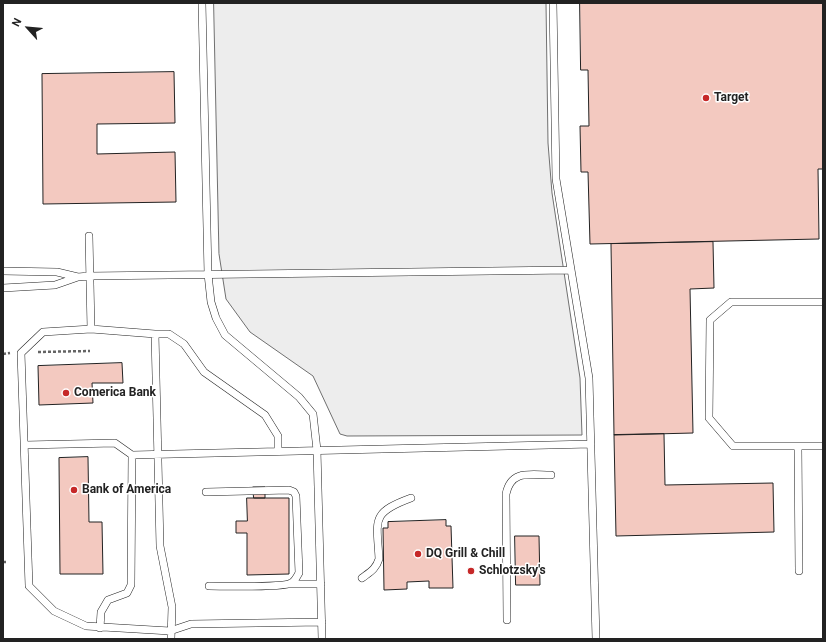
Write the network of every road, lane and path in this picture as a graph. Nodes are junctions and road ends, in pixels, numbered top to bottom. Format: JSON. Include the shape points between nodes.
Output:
{"nodes":[{"id":1,"x":202,"y":3,"type":"edge"},
{"id":2,"x":553,"y":3,"type":"edge"},
{"id":3,"x":89,"y":236,"type":"dead end"},
{"id":4,"x":571,"y":270,"type":"junction"},
{"id":5,"x":3,"y":271,"type":"edge"},
{"id":6,"x":208,"y":274,"type":"junction"},
{"id":7,"x":89,"y":276,"type":"junction"},
{"id":8,"x":78,"y":277,"type":"junction"},
{"id":9,"x":3,"y":288,"type":"edge"},
{"id":10,"x":823,"y":302,"type":"edge"},
{"id":11,"x":91,"y":329,"type":"junction"},
{"id":12,"x":155,"y":334,"type":"junction"},
{"id":13,"x":90,"y":351,"type":"dead end"},
{"id":14,"x":33,"y":353,"type":"dead end"},
{"id":15,"x":591,"y":444,"type":"junction"},
{"id":16,"x":24,"y":445,"type":"junction"},
{"id":17,"x":798,"y":446,"type":"junction"},
{"id":18,"x":823,"y":446,"type":"edge"},
{"id":19,"x":318,"y":450,"type":"junction"},
{"id":20,"x":278,"y":451,"type":"junction"},
{"id":21,"x":158,"y":454,"type":"junction"},
{"id":22,"x":132,"y":455,"type":"junction"},
{"id":23,"x":551,"y":475,"type":"dead end"},
{"id":24,"x":206,"y":492,"type":"dead end"},
{"id":25,"x":411,"y":498,"type":"dead end"},
{"id":26,"x":799,"y":571,"type":"dead end"},
{"id":27,"x":362,"y":578,"type":"dead end"},
{"id":28,"x":291,"y":584,"type":"junction"},
{"id":29,"x":321,"y":584,"type":"junction"},
{"id":30,"x":209,"y":586,"type":"dead end"},
{"id":31,"x":507,"y":620,"type":"dead end"},
{"id":32,"x":322,"y":622,"type":"junction"},
{"id":33,"x":100,"y":628,"type":"junction"},
{"id":34,"x":170,"y":631,"type":"junction"},
{"id":35,"x":171,"y":639,"type":"edge"},
{"id":36,"x":322,"y":639,"type":"edge"},
{"id":37,"x":596,"y":639,"type":"edge"}],
"edges":[{"from":1,"to":6,"type":"lane"},
{"from":2,"to":4,"type":"lane","via":[[556,179]]},
{"from":3,"to":7,"type":"lane"},
{"from":4,"to":6,"type":"lane"},
{"from":4,"to":15,"type":"lane","via":[[589,378]]},
{"from":5,"to":8,"type":"lane","via":[[57,272]]},
{"from":6,"to":7,"type":"lane"},
{"from":6,"to":19,"type":"lane","via":[[211,302],[225,335],[299,397],[313,414]]},
{"from":7,"to":8,"type":"lane"},
{"from":7,"to":11,"type":"lane"},
{"from":8,"to":9,"type":"lane","via":[[55,286]]},
{"from":10,"to":17,"type":"lane","via":[[731,302],[710,320],[709,418],[734,446]]},
{"from":11,"to":12,"type":"lane"},
{"from":11,"to":16,"type":"lane","via":[[43,332],[21,353]]},
{"from":12,"to":20,"type":"lane","via":[[169,334],[184,344],[204,372],[265,415],[278,436]]},
{"from":12,"to":21,"type":"lane"},
{"from":13,"to":14,"type":"path"},
{"from":15,"to":19,"type":"lane"},
{"from":15,"to":37,"type":"lane"},
{"from":16,"to":22,"type":"lane","via":[[115,443]]},
{"from":16,"to":33,"type":"lane","via":[[29,586],[54,611],[86,626]]},
{"from":17,"to":18,"type":"lane"},
{"from":17,"to":26,"type":"lane"},
{"from":19,"to":20,"type":"lane"},
{"from":19,"to":29,"type":"lane"},
{"from":20,"to":21,"type":"lane"},
{"from":21,"to":22,"type":"lane"},
{"from":21,"to":34,"type":"lane","via":[[160,546],[172,607]]},
{"from":22,"to":33,"type":"lane","via":[[131,585],[127,593],[108,600],[101,612]]},
{"from":23,"to":31,"type":"lane","via":[[515,477],[507,487]]},
{"from":24,"to":28,"type":"lane","via":[[294,492],[298,573]]},
{"from":25,"to":27,"type":"lane","via":[[395,504],[380,515],[379,559],[374,570]]},
{"from":28,"to":29,"type":"lane"},
{"from":28,"to":30,"type":"lane"},
{"from":29,"to":32,"type":"lane"},
{"from":32,"to":34,"type":"lane","via":[[191,624]]},
{"from":32,"to":36,"type":"lane"},
{"from":33,"to":34,"type":"lane"},
{"from":34,"to":35,"type":"lane"}]}
